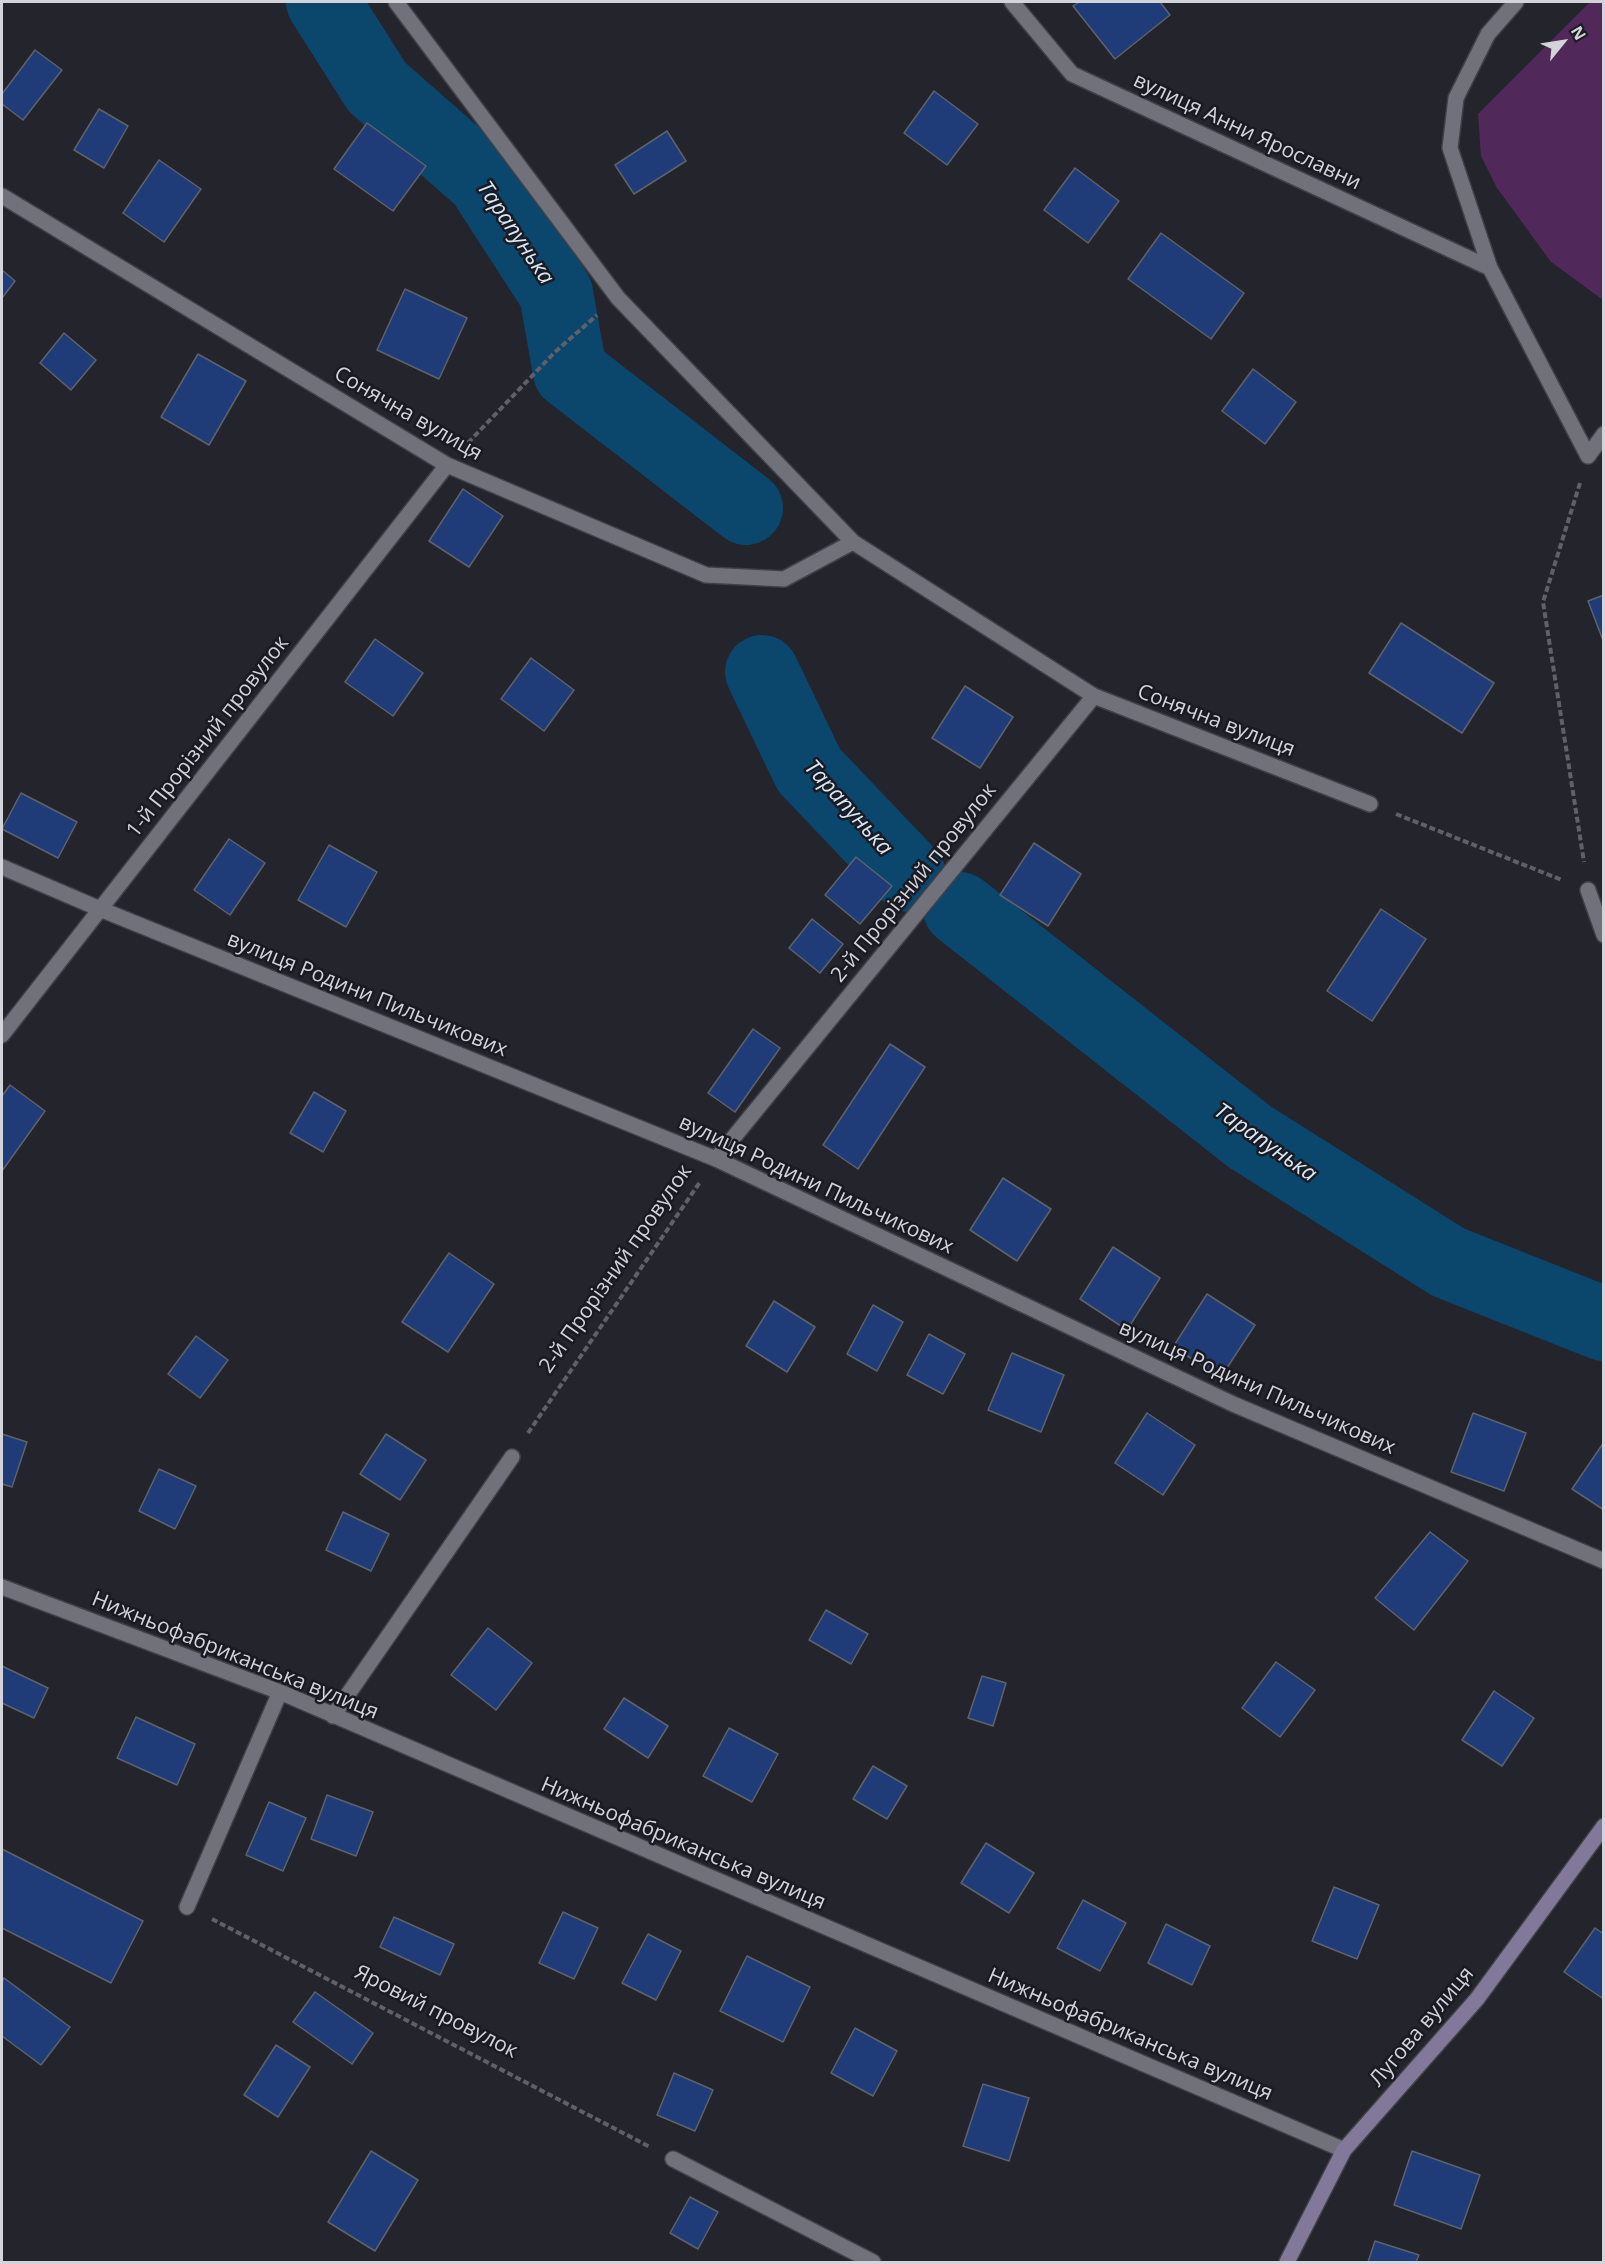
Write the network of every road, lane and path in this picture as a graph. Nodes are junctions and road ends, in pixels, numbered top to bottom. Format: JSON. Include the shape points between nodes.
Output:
{"nodes":[{"id":1,"x":396,"y":2,"type":"edge"},
{"id":2,"x":1012,"y":2,"type":"edge"},
{"id":3,"x":1516,"y":2,"type":"edge"},
{"id":4,"x":2,"y":196,"type":"edge"},
{"id":5,"x":1490,"y":268,"type":"junction"},
{"id":6,"x":578,"y":330,"type":"dead end"},
{"id":7,"x":1604,"y":434,"type":"edge"},
{"id":8,"x":1588,"y":456,"type":"junction"},
{"id":9,"x":447,"y":465,"type":"junction"},
{"id":10,"x":853,"y":542,"type":"junction"},
{"id":11,"x":1094,"y":696,"type":"junction"},
{"id":12,"x":1370,"y":804,"type":"joint"},
{"id":13,"x":2,"y":867,"type":"edge"},
{"id":14,"x":1588,"y":890,"type":"junction"},
{"id":15,"x":100,"y":909,"type":"junction"},
{"id":16,"x":1604,"y":935,"type":"edge"},
{"id":17,"x":2,"y":1035,"type":"edge"},
{"id":18,"x":716,"y":1159,"type":"junction"},
{"id":19,"x":512,"y":1457,"type":"joint"},
{"id":20,"x":1604,"y":1561,"type":"edge"},
{"id":21,"x":2,"y":1587,"type":"edge"},
{"id":22,"x":280,"y":1692,"type":"junction"},
{"id":23,"x":333,"y":1716,"type":"junction"},
{"id":24,"x":1604,"y":1826,"type":"edge"},
{"id":25,"x":188,"y":1907,"type":"joint"},
{"id":26,"x":1344,"y":2150,"type":"junction"},
{"id":27,"x":673,"y":2159,"type":"joint"},
{"id":28,"x":873,"y":2262,"type":"edge"},
{"id":29,"x":1287,"y":2262,"type":"edge"}],
"edges":[{"from":1,"to":10,"type":"street","name":"Сонячна вулиця","via":[[618,298]]},
{"from":2,"to":5,"type":"street","name":"вулиця Анни Ярославни","via":[[1072,75]]},
{"from":3,"to":5,"type":"street","via":[[1488,33],[1456,98],[1450,148]]},
{"from":4,"to":9,"type":"street","name":"Сонячна вулиця"},
{"from":5,"to":8,"type":"street"},
{"from":6,"to":9,"type":"path"},
{"from":7,"to":8,"type":"street"},
{"from":8,"to":14,"type":"path","via":[[1543,602]]},
{"from":9,"to":10,"type":"street","name":"Сонячна вулиця","via":[[706,575],[784,579]]},
{"from":9,"to":15,"type":"street","name":"1-й Прорізний провулок"},
{"from":10,"to":11,"type":"street","name":"Сонячна вулиця"},
{"from":11,"to":12,"type":"street","name":"Сонячна вулиця"},
{"from":11,"to":18,"type":"street","name":"2-й Прорізний провулок"},
{"from":12,"to":14,"type":"path"},
{"from":13,"to":15,"type":"street","name":"вулиця Родини Пильчикових"},
{"from":14,"to":16,"type":"street"},
{"from":15,"to":17,"type":"street","name":"1-й Прорізний провулок"},
{"from":15,"to":18,"type":"street","name":"вулиця Родини Пильчикових"},
{"from":18,"to":19,"type":"path","name":"2-й Прорізний провулок"},
{"from":18,"to":20,"type":"street","name":"вулиця Родини Пильчикових","via":[[1233,1404]]},
{"from":19,"to":23,"type":"street"},
{"from":21,"to":22,"type":"street","name":"Нижньофабриканська вулиця"},
{"from":22,"to":23,"type":"street","name":"Нижньофабриканська вулиця"},
{"from":22,"to":25,"type":"street"},
{"from":23,"to":26,"type":"street","name":"Нижньофабриканська вулиця"},
{"from":24,"to":26,"type":"street","name":"Лугова вулиця","via":[[1477,1999]]},
{"from":25,"to":27,"type":"path","name":"Яровий провулок"},
{"from":26,"to":29,"type":"street","name":"Лугова вулиця"},
{"from":27,"to":28,"type":"street"}]}
